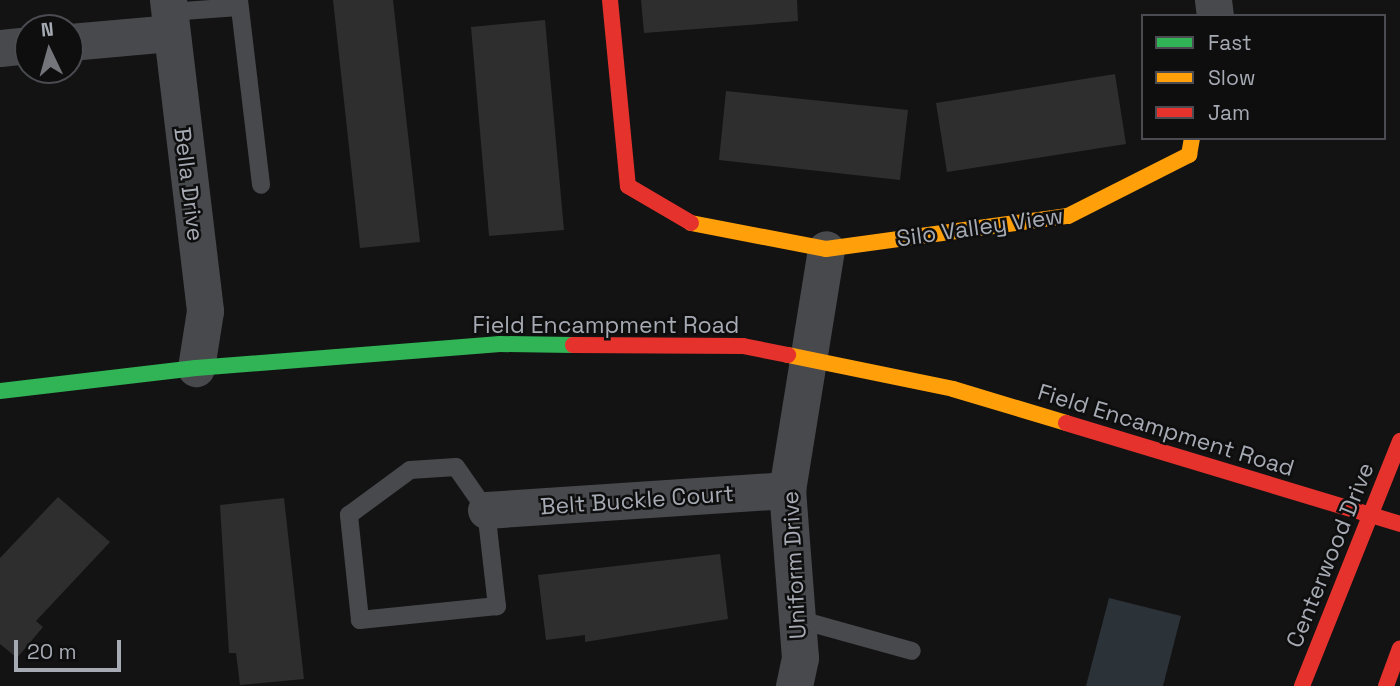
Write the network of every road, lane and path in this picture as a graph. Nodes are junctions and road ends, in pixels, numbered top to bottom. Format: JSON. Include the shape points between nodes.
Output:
{"nodes":[{"id":1,"x":610,"y":0,"type":"edge"},
{"id":2,"x":239,"y":3,"type":"edge"},
{"id":3,"x":169,"y":15,"type":"edge"},
{"id":4,"x":84,"y":38,"type":"edge"},
{"id":5,"x":1192,"y":140,"type":"edge"},
{"id":6,"x":261,"y":185,"type":"dead end"},
{"id":7,"x":826,"y":249,"type":"junction"},
{"id":8,"x":811,"y":360,"type":"junction"},
{"id":9,"x":196,"y":368,"type":"junction"},
{"id":10,"x":0,"y":391,"type":"edge"},
{"id":11,"x":1400,"y":442,"type":"edge"},
{"id":12,"x":787,"y":490,"type":"junction"},
{"id":13,"x":486,"y":510,"type":"junction"},
{"id":14,"x":1370,"y":515,"type":"junction"},
{"id":15,"x":1400,"y":524,"type":"edge"},
{"id":16,"x":797,"y":619,"type":"junction"},
{"id":17,"x":1400,"y":648,"type":"edge"},
{"id":18,"x":912,"y":652,"type":"dead end"},
{"id":19,"x":794,"y":686,"type":"edge"},
{"id":20,"x":1302,"y":686,"type":"edge"},
{"id":21,"x":1386,"y":686,"type":"edge"}],
"edges":[{"from":1,"to":7,"type":"street","name":"Silo Valley View","via":[[628,186],[686,222]]},
{"from":2,"to":3,"type":"lane"},
{"from":2,"to":6,"type":"lane"},
{"from":3,"to":4,"type":"street"},
{"from":3,"to":9,"type":"street","name":"Bella Drive","via":[[205,311]]},
{"from":5,"to":7,"type":"street","name":"Silo Valley View","via":[[1189,155],[1068,216]]},
{"from":7,"to":8,"type":"street"},
{"from":8,"to":9,"type":"street","name":"Field Encampment Road","via":[[743,346],[592,342],[500,344]]},
{"from":8,"to":12,"type":"street","name":"Uniform Drive"},
{"from":8,"to":14,"type":"street","name":"Field Encampment Road","via":[[953,389]]},
{"from":9,"to":10,"type":"street","name":"Field Encampment Road"},
{"from":11,"to":14,"type":"street","name":"Centerwood Drive"},
{"from":12,"to":13,"type":"street","name":"Belt Buckle Court"},
{"from":12,"to":16,"type":"street","name":"Uniform Drive"},
{"from":13,"to":13,"type":"lane","via":[[456,467],[410,470],[349,515],[360,620],[497,606]]},
{"from":14,"to":15,"type":"street","name":"Field Encampment Road"},
{"from":14,"to":20,"type":"street","name":"Centerwood Drive"},
{"from":16,"to":18,"type":"lane"},
{"from":16,"to":19,"type":"street","name":"Uniform Drive","via":[[800,658]]},
{"from":17,"to":21,"type":"street"}]}
